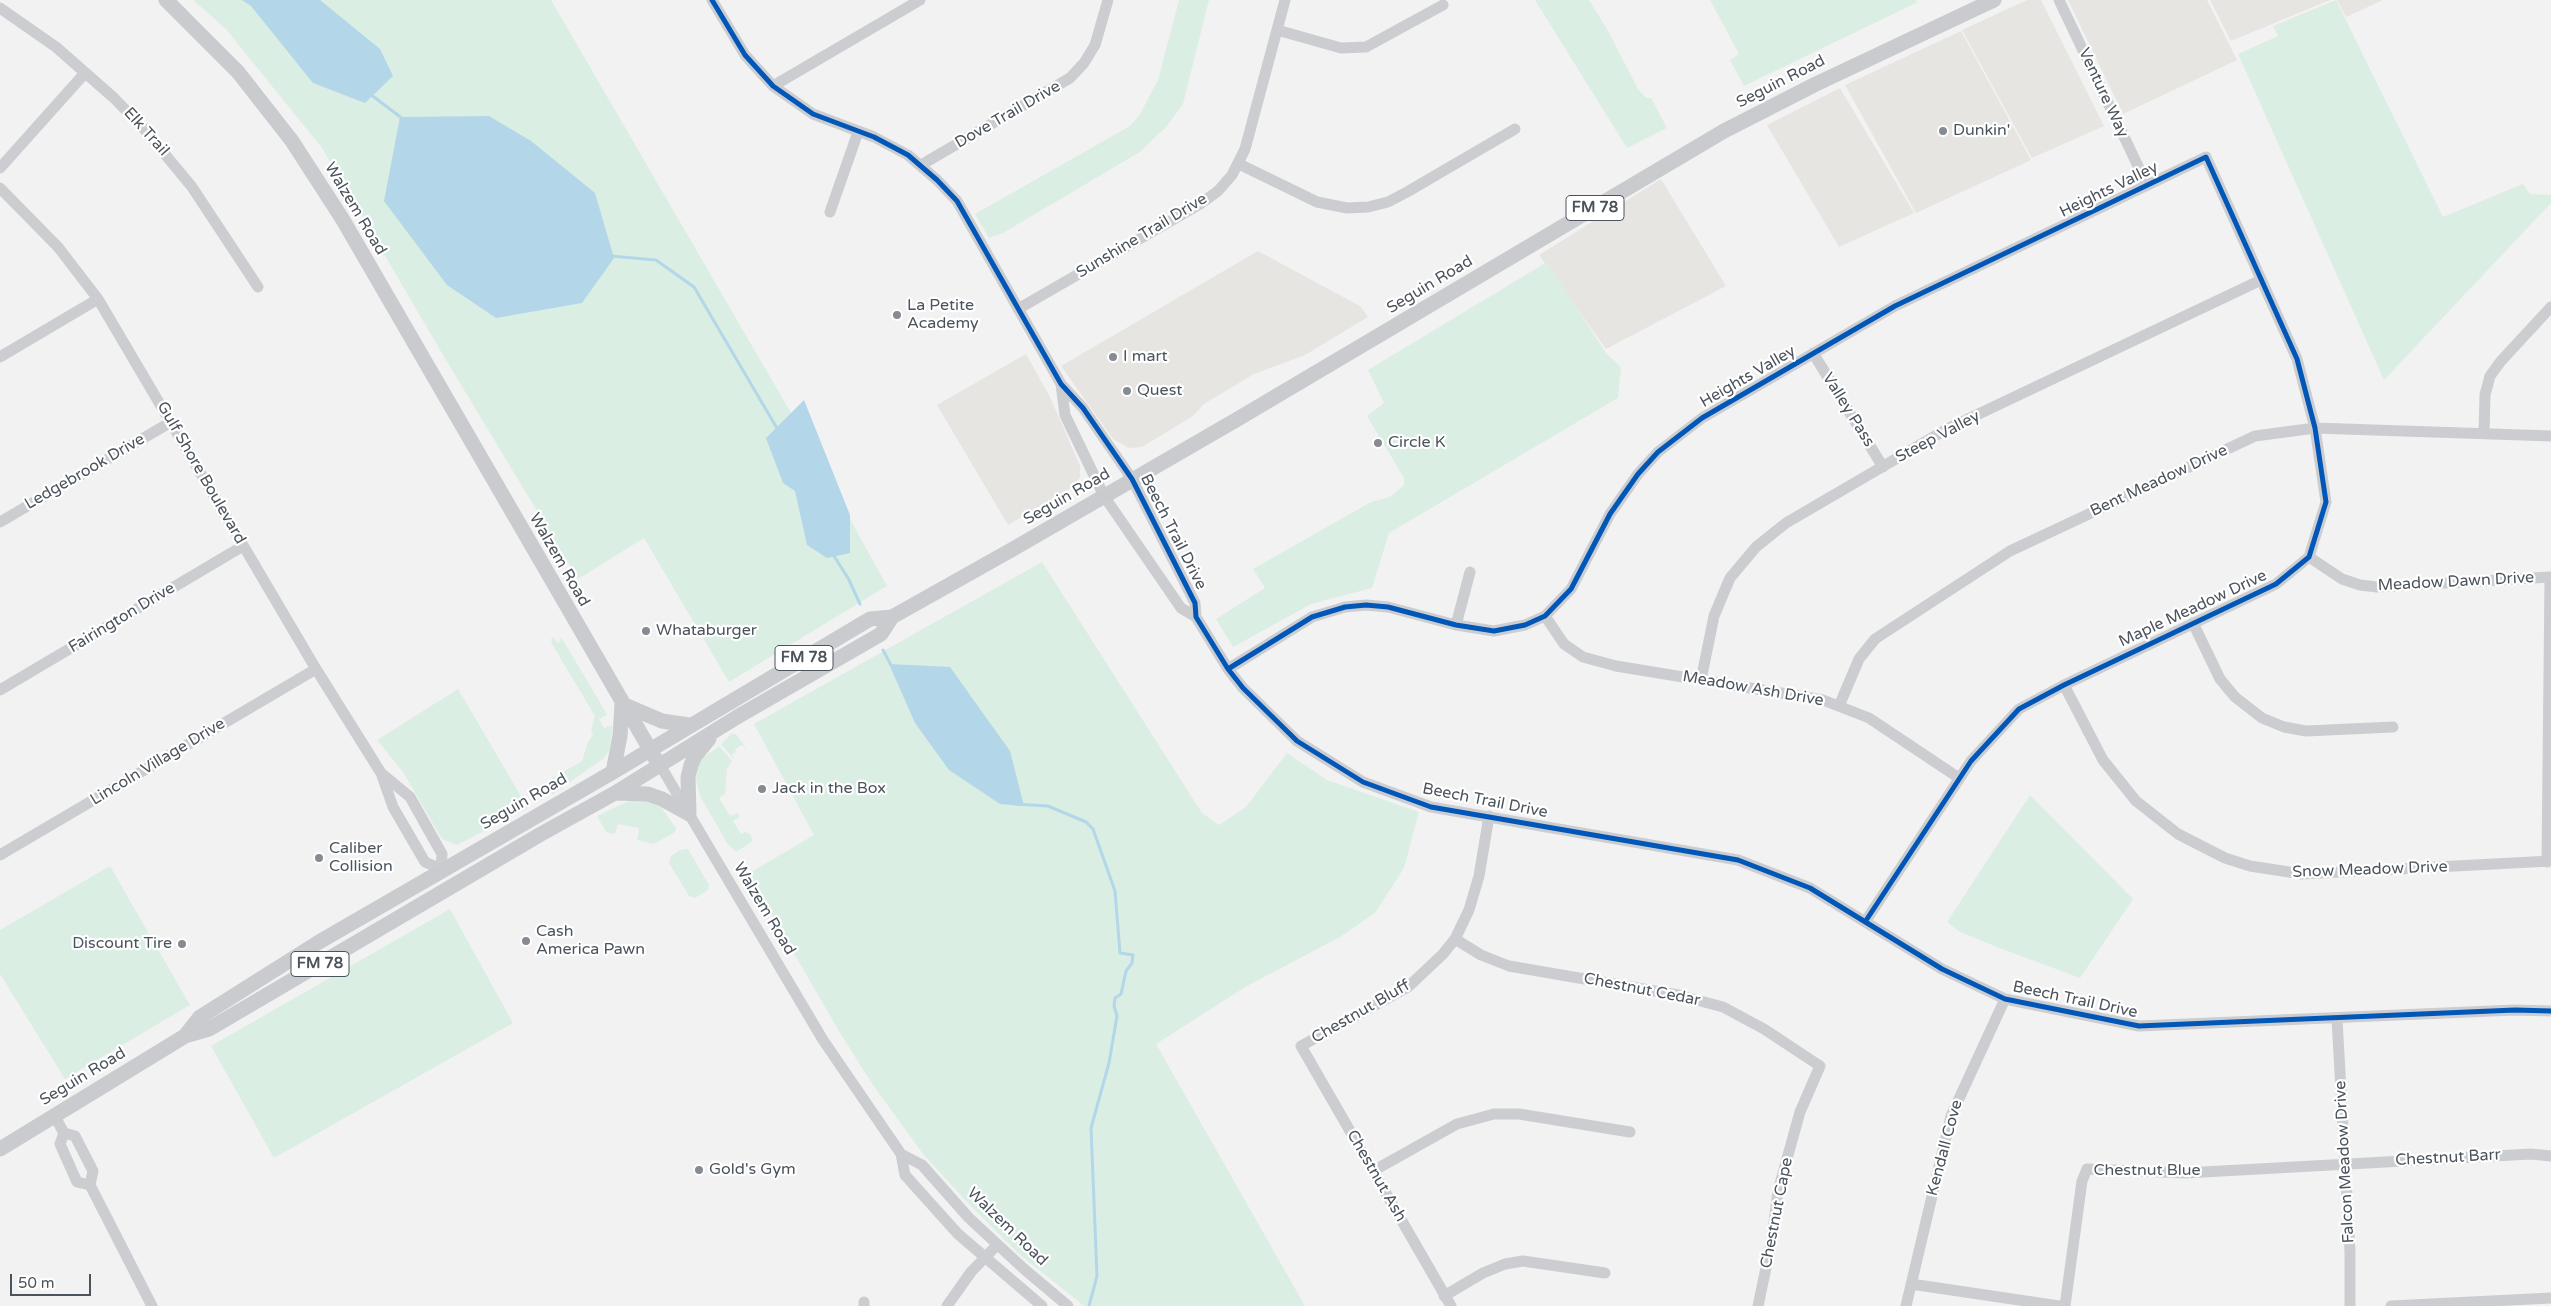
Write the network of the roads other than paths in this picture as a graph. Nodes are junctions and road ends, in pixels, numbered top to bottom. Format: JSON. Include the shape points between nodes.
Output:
{"nodes":[{"id":1,"x":166,"y":0,"type":"edge"},
{"id":2,"x":712,"y":0,"type":"edge"},
{"id":3,"x":920,"y":0,"type":"edge"},
{"id":4,"x":1108,"y":0,"type":"edge"},
{"id":5,"x":1285,"y":0,"type":"edge"},
{"id":6,"x":1994,"y":0,"type":"edge"},
{"id":7,"x":2059,"y":0,"type":"edge"},
{"id":8,"x":1443,"y":5,"type":"dead end"},
{"id":9,"x":0,"y":8,"type":"edge"},
{"id":10,"x":1277,"y":30,"type":"junction"},
{"id":11,"x":85,"y":72,"type":"junction"},
{"id":12,"x":773,"y":86,"type":"junction"},
{"id":13,"x":1515,"y":129,"type":"dead end"},
{"id":14,"x":858,"y":132,"type":"junction"},
{"id":15,"x":1238,"y":164,"type":"junction"},
{"id":16,"x":921,"y":165,"type":"junction"},
{"id":17,"x":0,"y":168,"type":"edge"},
{"id":18,"x":2147,"y":185,"type":"junction"},
{"id":19,"x":0,"y":188,"type":"edge"},
{"id":20,"x":830,"y":212,"type":"dead end"},
{"id":21,"x":2261,"y":280,"type":"junction"},
{"id":22,"x":258,"y":287,"type":"dead end"},
{"id":23,"x":98,"y":299,"type":"junction"},
{"id":24,"x":2551,"y":307,"type":"edge"},
{"id":25,"x":1018,"y":309,"type":"junction"},
{"id":26,"x":1813,"y":353,"type":"junction"},
{"id":27,"x":0,"y":357,"type":"edge"},
{"id":28,"x":1061,"y":384,"type":"junction"},
{"id":29,"x":171,"y":422,"type":"junction"},
{"id":30,"x":2315,"y":428,"type":"junction"},
{"id":31,"x":2484,"y":433,"type":"junction"},
{"id":32,"x":2551,"y":436,"type":"edge"},
{"id":33,"x":1883,"y":467,"type":"junction"},
{"id":34,"x":1132,"y":479,"type":"junction"},
{"id":35,"x":1104,"y":496,"type":"junction"},
{"id":36,"x":0,"y":522,"type":"edge"},
{"id":37,"x":244,"y":546,"type":"junction"},
{"id":38,"x":2309,"y":557,"type":"junction"},
{"id":39,"x":1470,"y":572,"type":"dead end"},
{"id":40,"x":2550,"y":577,"type":"edge"},
{"id":41,"x":1546,"y":616,"type":"junction"},
{"id":42,"x":892,"y":617,"type":"junction"},
{"id":43,"x":1196,"y":617,"type":"junction"},
{"id":44,"x":2193,"y":623,"type":"junction"},
{"id":45,"x":1456,"y":625,"type":"junction"},
{"id":46,"x":316,"y":669,"type":"junction"},
{"id":47,"x":1228,"y":669,"type":"junction"},
{"id":48,"x":1702,"y":680,"type":"junction"},
{"id":49,"x":2064,"y":685,"type":"junction"},
{"id":50,"x":0,"y":690,"type":"edge"},
{"id":51,"x":622,"y":704,"type":"junction"},
{"id":52,"x":1839,"y":706,"type":"junction"},
{"id":53,"x":689,"y":724,"type":"junction"},
{"id":54,"x":2393,"y":727,"type":"dead end"},
{"id":55,"x":716,"y":730,"type":"junction"},
{"id":56,"x":650,"y":750,"type":"junction"},
{"id":57,"x":660,"y":765,"type":"junction"},
{"id":58,"x":381,"y":772,"type":"junction"},
{"id":59,"x":613,"y":772,"type":"junction"},
{"id":60,"x":1960,"y":778,"type":"junction"},
{"id":61,"x":615,"y":793,"type":"junction"},
{"id":62,"x":689,"y":814,"type":"junction"},
{"id":63,"x":1489,"y":816,"type":"junction"},
{"id":64,"x":0,"y":856,"type":"edge"},
{"id":65,"x":492,"y":862,"type":"junction"},
{"id":66,"x":2549,"y":862,"type":"edge"},
{"id":67,"x":441,"y":869,"type":"junction"},
{"id":68,"x":414,"y":909,"type":"junction"},
{"id":69,"x":1865,"y":922,"type":"junction"},
{"id":70,"x":1455,"y":939,"type":"junction"},
{"id":71,"x":2005,"y":998,"type":"junction"},
{"id":72,"x":2551,"y":1011,"type":"edge"},
{"id":73,"x":2337,"y":1019,"type":"junction"},
{"id":74,"x":185,"y":1036,"type":"junction"},
{"id":75,"x":1301,"y":1046,"type":"joint"},
{"id":76,"x":1820,"y":1066,"type":"joint"},
{"id":77,"x":54,"y":1115,"type":"junction"},
{"id":78,"x":1630,"y":1132,"type":"dead end"},
{"id":79,"x":64,"y":1133,"type":"junction"},
{"id":80,"x":0,"y":1149,"type":"edge"},
{"id":81,"x":901,"y":1154,"type":"junction"},
{"id":82,"x":2551,"y":1156,"type":"edge"},
{"id":83,"x":2345,"y":1164,"type":"junction"},
{"id":84,"x":1373,"y":1171,"type":"junction"},
{"id":85,"x":90,"y":1185,"type":"junction"},
{"id":86,"x":997,"y":1245,"type":"junction"},
{"id":87,"x":985,"y":1259,"type":"junction"},
{"id":88,"x":1605,"y":1273,"type":"dead end"},
{"id":89,"x":1911,"y":1284,"type":"junction"},
{"id":90,"x":1444,"y":1296,"type":"junction"},
{"id":91,"x":2551,"y":1298,"type":"edge"},
{"id":92,"x":152,"y":1306,"type":"edge"},
{"id":93,"x":947,"y":1306,"type":"edge"},
{"id":94,"x":1042,"y":1306,"type":"edge"},
{"id":95,"x":1068,"y":1306,"type":"edge"},
{"id":96,"x":1451,"y":1306,"type":"edge"},
{"id":97,"x":1758,"y":1306,"type":"edge"},
{"id":98,"x":1906,"y":1306,"type":"edge"},
{"id":99,"x":2059,"y":1306,"type":"edge"},
{"id":100,"x":2065,"y":1306,"type":"edge"},
{"id":101,"x":2350,"y":1306,"type":"edge"},
{"id":102,"x":2391,"y":1306,"type":"edge"}],
"edges":[{"from":1,"to":51,"type":"main road","name":"Walzem Road","via":[[238,72],[292,141],[343,220]]},
{"from":2,"to":12,"type":"street","name":"Beech Trail Drive","via":[[745,55]]},
{"from":3,"to":12,"type":"street"},
{"from":4,"to":16,"type":"street","name":"Dove Trail Drive","via":[[1095,46],[1070,78]]},
{"from":5,"to":10,"type":"street","name":"Sunshine Trail Drive"},
{"from":6,"to":34,"type":"main road","name":"Seguin Road","number":"FM 78","via":[[1724,131]]},
{"from":7,"to":18,"type":"street","name":"Venture Way"},
{"from":8,"to":10,"type":"street","via":[[1366,47],[1341,48]]},
{"from":9,"to":11,"type":"street","name":"Elk Trail","via":[[56,47]]},
{"from":10,"to":15,"type":"street","name":"Sunshine Trail Drive","via":[[1245,149]]},
{"from":11,"to":17,"type":"street"},
{"from":11,"to":22,"type":"street","name":"Elk Trail","via":[[169,157],[217,222]]},
{"from":12,"to":14,"type":"street","name":"Beech Trail Drive","via":[[813,114]]},
{"from":13,"to":15,"type":"street","via":[[1407,192],[1388,202],[1368,207],[1347,208],[1317,202]]},
{"from":14,"to":16,"type":"street","name":"Beech Trail Drive","via":[[892,145]]},
{"from":14,"to":20,"type":"street"},
{"from":15,"to":25,"type":"street","name":"Sunshine Trail Drive","via":[[1218,191],[1200,204]]},
{"from":16,"to":25,"type":"street","name":"Beech Trail Drive","via":[[956,201]]},
{"from":18,"to":21,"type":"street","name":"Heights Valley","via":[[2206,157]]},
{"from":18,"to":26,"type":"street","name":"Heights Valley","via":[[1895,306]]},
{"from":19,"to":23,"type":"street","name":"Gulf Shore Boulevard","via":[[58,247]]},
{"from":21,"to":30,"type":"street","via":[[2297,359]]},
{"from":21,"to":33,"type":"street","name":"Steep Valley","via":[[1947,429]]},
{"from":23,"to":27,"type":"street"},
{"from":23,"to":29,"type":"street","name":"Gulf Shore Boulevard"},
{"from":24,"to":31,"type":"street","via":[[2490,376],[2485,395]]},
{"from":25,"to":28,"type":"street","name":"Beech Trail Drive"},
{"from":26,"to":33,"type":"street","name":"Valley Pass"},
{"from":26,"to":41,"type":"street","name":"Heights Valley","via":[[1702,418],[1658,452],[1610,514],[1571,589]]},
{"from":28,"to":34,"type":"street","name":"Beech Trail Drive","via":[[1083,408]]},
{"from":28,"to":35,"type":"street","name":"Beech Trail Drive","via":[[1065,415]]},
{"from":29,"to":36,"type":"street","name":"Ledgebrook Drive"},
{"from":29,"to":37,"type":"street","name":"Gulf Shore Boulevard"},
{"from":30,"to":31,"type":"street","name":"Bent Meadow Drive"},
{"from":30,"to":38,"type":"street","via":[[2326,502]]},
{"from":30,"to":52,"type":"street","name":"Bent Meadow Drive","via":[[2255,436],[2010,552],[1876,638],[1859,659]]},
{"from":31,"to":32,"type":"street","name":"Bent Meadow Drive"},
{"from":33,"to":48,"type":"street","name":"Steep Valley","via":[[1786,524],[1746,558],[1730,578],[1718,604],[1708,638]]},
{"from":34,"to":35,"type":"main road","name":"Seguin Road","number":"FM 78"},
{"from":34,"to":43,"type":"street","name":"Beech Trail Drive","via":[[1194,603]]},
{"from":35,"to":42,"type":"main road","name":"Seguin Road","number":"FM 78"},
{"from":35,"to":43,"type":"street","name":"Beech Trail Drive","via":[[1181,608]]},
{"from":37,"to":46,"type":"street","name":"Gulf Shore Boulevard"},
{"from":37,"to":50,"type":"street","name":"Fairington Drive"},
{"from":38,"to":40,"type":"street","name":"Meadow Dawn Drive","via":[[2342,579],[2377,587]]},
{"from":38,"to":44,"type":"street","name":"Maple Meadow Drive","via":[[2276,584]]},
{"from":39,"to":45,"type":"street"},
{"from":40,"to":66,"type":"street"},
{"from":41,"to":45,"type":"street","name":"Heights Valley","via":[[1525,626],[1504,630],[1478,630]]},
{"from":41,"to":48,"type":"street","name":"Meadow Ash Drive","via":[[1564,644],[1583,657],[1616,666]]},
{"from":42,"to":53,"type":"main road","name":"Seguin Road","number":"FM 78","via":[[870,619]]},
{"from":42,"to":55,"type":"main road","name":"Seguin Road","number":"FM 78","via":[[881,634]]},
{"from":43,"to":47,"type":"street","name":"Beech Trail Drive"},
{"from":44,"to":49,"type":"street","name":"Maple Meadow Drive"},
{"from":44,"to":54,"type":"street","via":[[2220,679],[2235,697],[2262,718],[2306,731]]},
{"from":45,"to":47,"type":"street","name":"Heights Valley","via":[[1388,607],[1345,607],[1312,617]]},
{"from":46,"to":58,"type":"street","name":"Gulf Shore Boulevard"},
{"from":46,"to":64,"type":"street","name":"Lincoln Village Drive"},
{"from":47,"to":63,"type":"street","name":"Beech Trail Drive","via":[[1297,741],[1363,782],[1431,807]]},
{"from":48,"to":52,"type":"street","name":"Meadow Ash Drive","via":[[1790,694]]},
{"from":49,"to":60,"type":"street","name":"Maple Meadow Drive","via":[[2019,709],[1971,760]]},
{"from":49,"to":66,"type":"street","name":"Snow Meadow Drive","via":[[2103,760],[2136,801],[2178,834],[2225,858],[2250,866],[2302,874]]},
{"from":51,"to":53,"type":"main road","via":[[662,721]]},
{"from":51,"to":56,"type":"main road","name":"Walzem Road"},
{"from":51,"to":59,"type":"main road"},
{"from":52,"to":60,"type":"street","name":"Meadow Ash Drive","via":[[1890,730]]},
{"from":53,"to":56,"type":"main road","name":"Seguin Road","number":"FM 78"},
{"from":55,"to":57,"type":"main road","name":"Seguin Road","number":"FM 78"},
{"from":55,"to":62,"type":"main road","via":[[691,765],[688,777]]},
{"from":56,"to":57,"type":"main road","name":"Walzem Road"},
{"from":56,"to":59,"type":"main road","name":"Seguin Road","number":"FM 78"},
{"from":57,"to":61,"type":"main road","name":"Seguin Road","number":"FM 78"},
{"from":57,"to":62,"type":"street","name":"Walzem Road"},
{"from":58,"to":67,"type":"street","name":"Gulf Shore Boulevard","via":[[393,807],[425,862]]},
{"from":58,"to":67,"type":"street","name":"Gulf Shore Boulevard","via":[[410,797],[442,854]]},
{"from":59,"to":67,"type":"main road","name":"Seguin Road","number":"FM 78"},
{"from":60,"to":69,"type":"street","name":"Maple Meadow Drive"},
{"from":61,"to":62,"type":"main road","via":[[648,794],[662,798]]},
{"from":61,"to":65,"type":"main road","name":"Seguin Road","number":"FM 78"},
{"from":62,"to":81,"type":"street","name":"Walzem Road","via":[[823,1040]]},
{"from":63,"to":69,"type":"street","name":"Beech Trail Drive","via":[[1738,860],[1810,888]]},
{"from":63,"to":70,"type":"street","name":"Chestnut Bluff","via":[[1475,893]]},
{"from":65,"to":67,"type":"main road","via":[[470,869]]},
{"from":65,"to":68,"type":"main road","name":"Seguin Road","number":"FM 78"},
{"from":67,"to":68,"type":"main road","via":[[440,879]]},
{"from":67,"to":74,"type":"main road","name":"Seguin Road","number":"FM 78","via":[[200,1017]]},
{"from":68,"to":74,"type":"main road","name":"Seguin Road","number":"FM 78","via":[[209,1029]]},
{"from":69,"to":71,"type":"street","name":"Beech Trail Drive","via":[[1942,970]]},
{"from":70,"to":75,"type":"street","name":"Chestnut Bluff","via":[[1408,987]]},
{"from":70,"to":76,"type":"street","name":"Chestnut Cedar","via":[[1481,955],[1509,966],[1678,995],[1723,1007],[1764,1029]]},
{"from":71,"to":73,"type":"street","name":"Beech Trail Drive","via":[[2140,1026]]},
{"from":71,"to":89,"type":"street","name":"Kendall Cove","via":[[1950,1116]]},
{"from":72,"to":73,"type":"street","name":"Beech Trail Drive"},
{"from":73,"to":83,"type":"street","name":"Falcon Meadow Drive"},
{"from":74,"to":77,"type":"main road","name":"Seguin Road","number":"FM 78"},
{"from":75,"to":84,"type":"street","name":"Chestnut Ash"},
{"from":76,"to":97,"type":"street","name":"Chestnut Cape","via":[[1800,1112],[1778,1191]]},
{"from":77,"to":79,"type":"street"},
{"from":77,"to":80,"type":"main road","name":"Seguin Road","number":"FM 78"},
{"from":78,"to":84,"type":"street","via":[[1519,1114],[1494,1114],[1457,1124]]},
{"from":79,"to":85,"type":"street","via":[[75,1136],[93,1171]]},
{"from":79,"to":85,"type":"street","via":[[60,1144],[77,1182]]},
{"from":81,"to":86,"type":"street","name":"Walzem Road","via":[[922,1165]]},
{"from":81,"to":87,"type":"street","name":"Walzem Road","via":[[905,1175]]},
{"from":82,"to":83,"type":"street","name":"Chestnut Barr","via":[[2531,1154]]},
{"from":83,"to":100,"type":"street","name":"Chestnut Blue","via":[[2185,1173],[2087,1169],[2082,1181]]},
{"from":83,"to":101,"type":"street","name":"Falcon Meadow Drive"},
{"from":84,"to":90,"type":"street","name":"Chestnut Ash"},
{"from":85,"to":92,"type":"street"},
{"from":86,"to":87,"type":"street"},
{"from":86,"to":95,"type":"street","name":"Walzem Road"},
{"from":87,"to":93,"type":"street"},
{"from":87,"to":94,"type":"street","name":"Walzem Road"},
{"from":88,"to":90,"type":"street","via":[[1523,1261],[1483,1273]]},
{"from":89,"to":98,"type":"street","name":"Kendall Cove"},
{"from":89,"to":99,"type":"street"},
{"from":90,"to":96,"type":"street","name":"Chestnut Ash"},
{"from":91,"to":102,"type":"street"}]}
